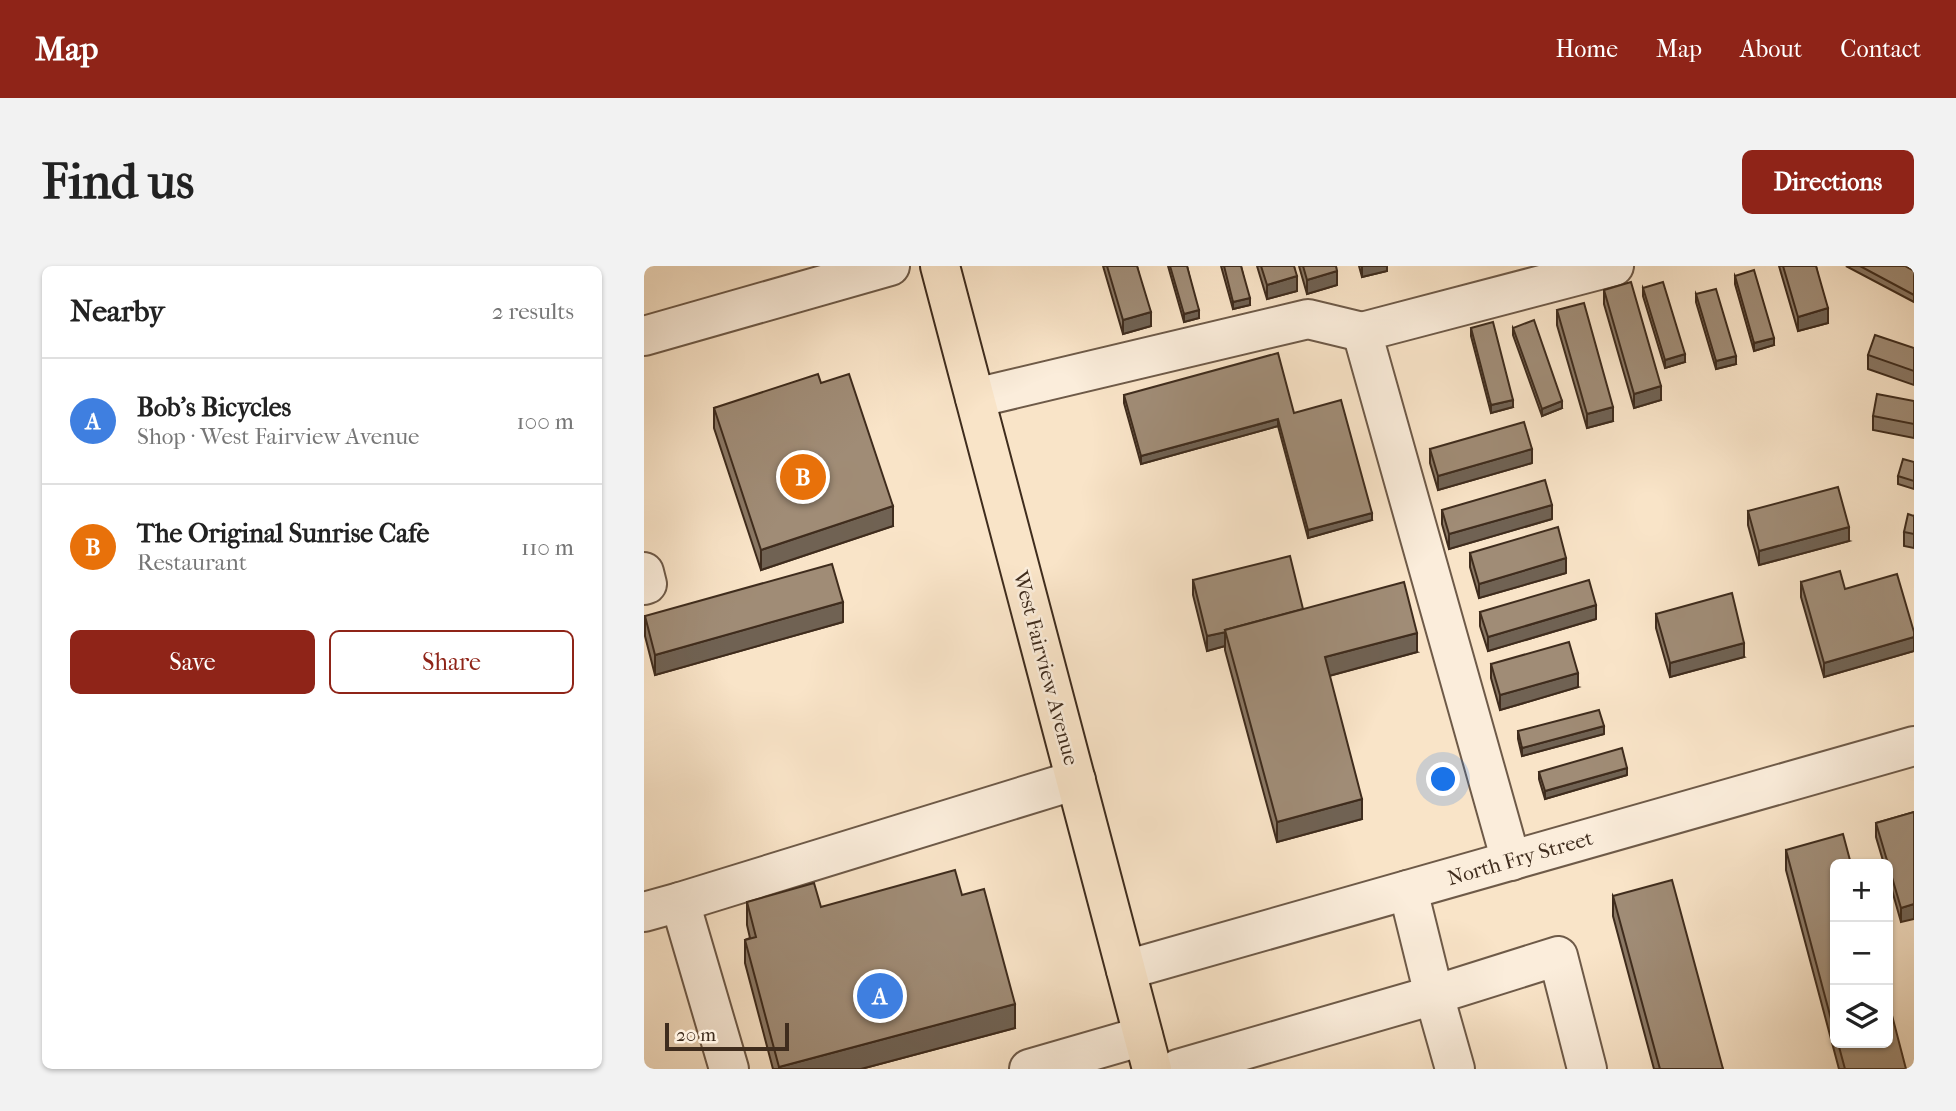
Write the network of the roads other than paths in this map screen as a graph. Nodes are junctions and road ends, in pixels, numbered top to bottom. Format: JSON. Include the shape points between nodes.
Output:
{"nodes":[{"id":1,"x":890,"y":266,"type":"edge"},
{"id":2,"x":940,"y":266,"type":"edge"},
{"id":3,"x":1614,"y":266,"type":"edge"},
{"id":4,"x":1362,"y":332,"type":"junction"},
{"id":5,"x":644,"y":336,"type":"edge"},
{"id":6,"x":975,"y":398,"type":"junction"},
{"id":7,"x":644,"y":572,"type":"edge"},
{"id":8,"x":644,"y":585,"type":"edge"},
{"id":9,"x":1914,"y":747,"type":"edge"},
{"id":10,"x":1076,"y":780,"type":"junction"},
{"id":11,"x":1511,"y":861,"type":"junction"},
{"id":12,"x":1408,"y":890,"type":"junction"},
{"id":13,"x":680,"y":902,"type":"junction"},
{"id":14,"x":644,"y":912,"type":"edge"},
{"id":15,"x":1126,"y":970,"type":"junction"},
{"id":16,"x":1434,"y":995,"type":"junction"},
{"id":17,"x":1148,"y":1052,"type":"edge"},
{"id":18,"x":729,"y":1069,"type":"edge"},
{"id":19,"x":1029,"y":1069,"type":"edge"},
{"id":20,"x":1178,"y":1069,"type":"edge"},
{"id":21,"x":1455,"y":1069,"type":"edge"},
{"id":22,"x":1587,"y":1069,"type":"edge"}],
"edges":[{"from":1,"to":5,"type":"street"},
{"from":2,"to":6,"type":"main road","name":"West Fairview Avenue"},
{"from":3,"to":4,"type":"street"},
{"from":4,"to":6,"type":"street","via":[[1308,319]]},
{"from":4,"to":11,"type":"street"},
{"from":6,"to":10,"type":"main road","name":"West Fairview Avenue"},
{"from":7,"to":8,"type":"street"},
{"from":9,"to":11,"type":"street","name":"North Fry Street"},
{"from":10,"to":13,"type":"street"},
{"from":10,"to":15,"type":"main road","name":"West Fairview Avenue"},
{"from":11,"to":12,"type":"street","name":"North Fry Street"},
{"from":12,"to":15,"type":"street","name":"North Fry Street"},
{"from":12,"to":16,"type":"street"},
{"from":13,"to":14,"type":"street"},
{"from":13,"to":18,"type":"street"},
{"from":15,"to":17,"type":"main road","name":"West Fairview Avenue"},
{"from":16,"to":20,"type":"street"},
{"from":16,"to":21,"type":"street"},
{"from":16,"to":22,"type":"street","via":[[1558,956]]},
{"from":17,"to":19,"type":"street"}]}
